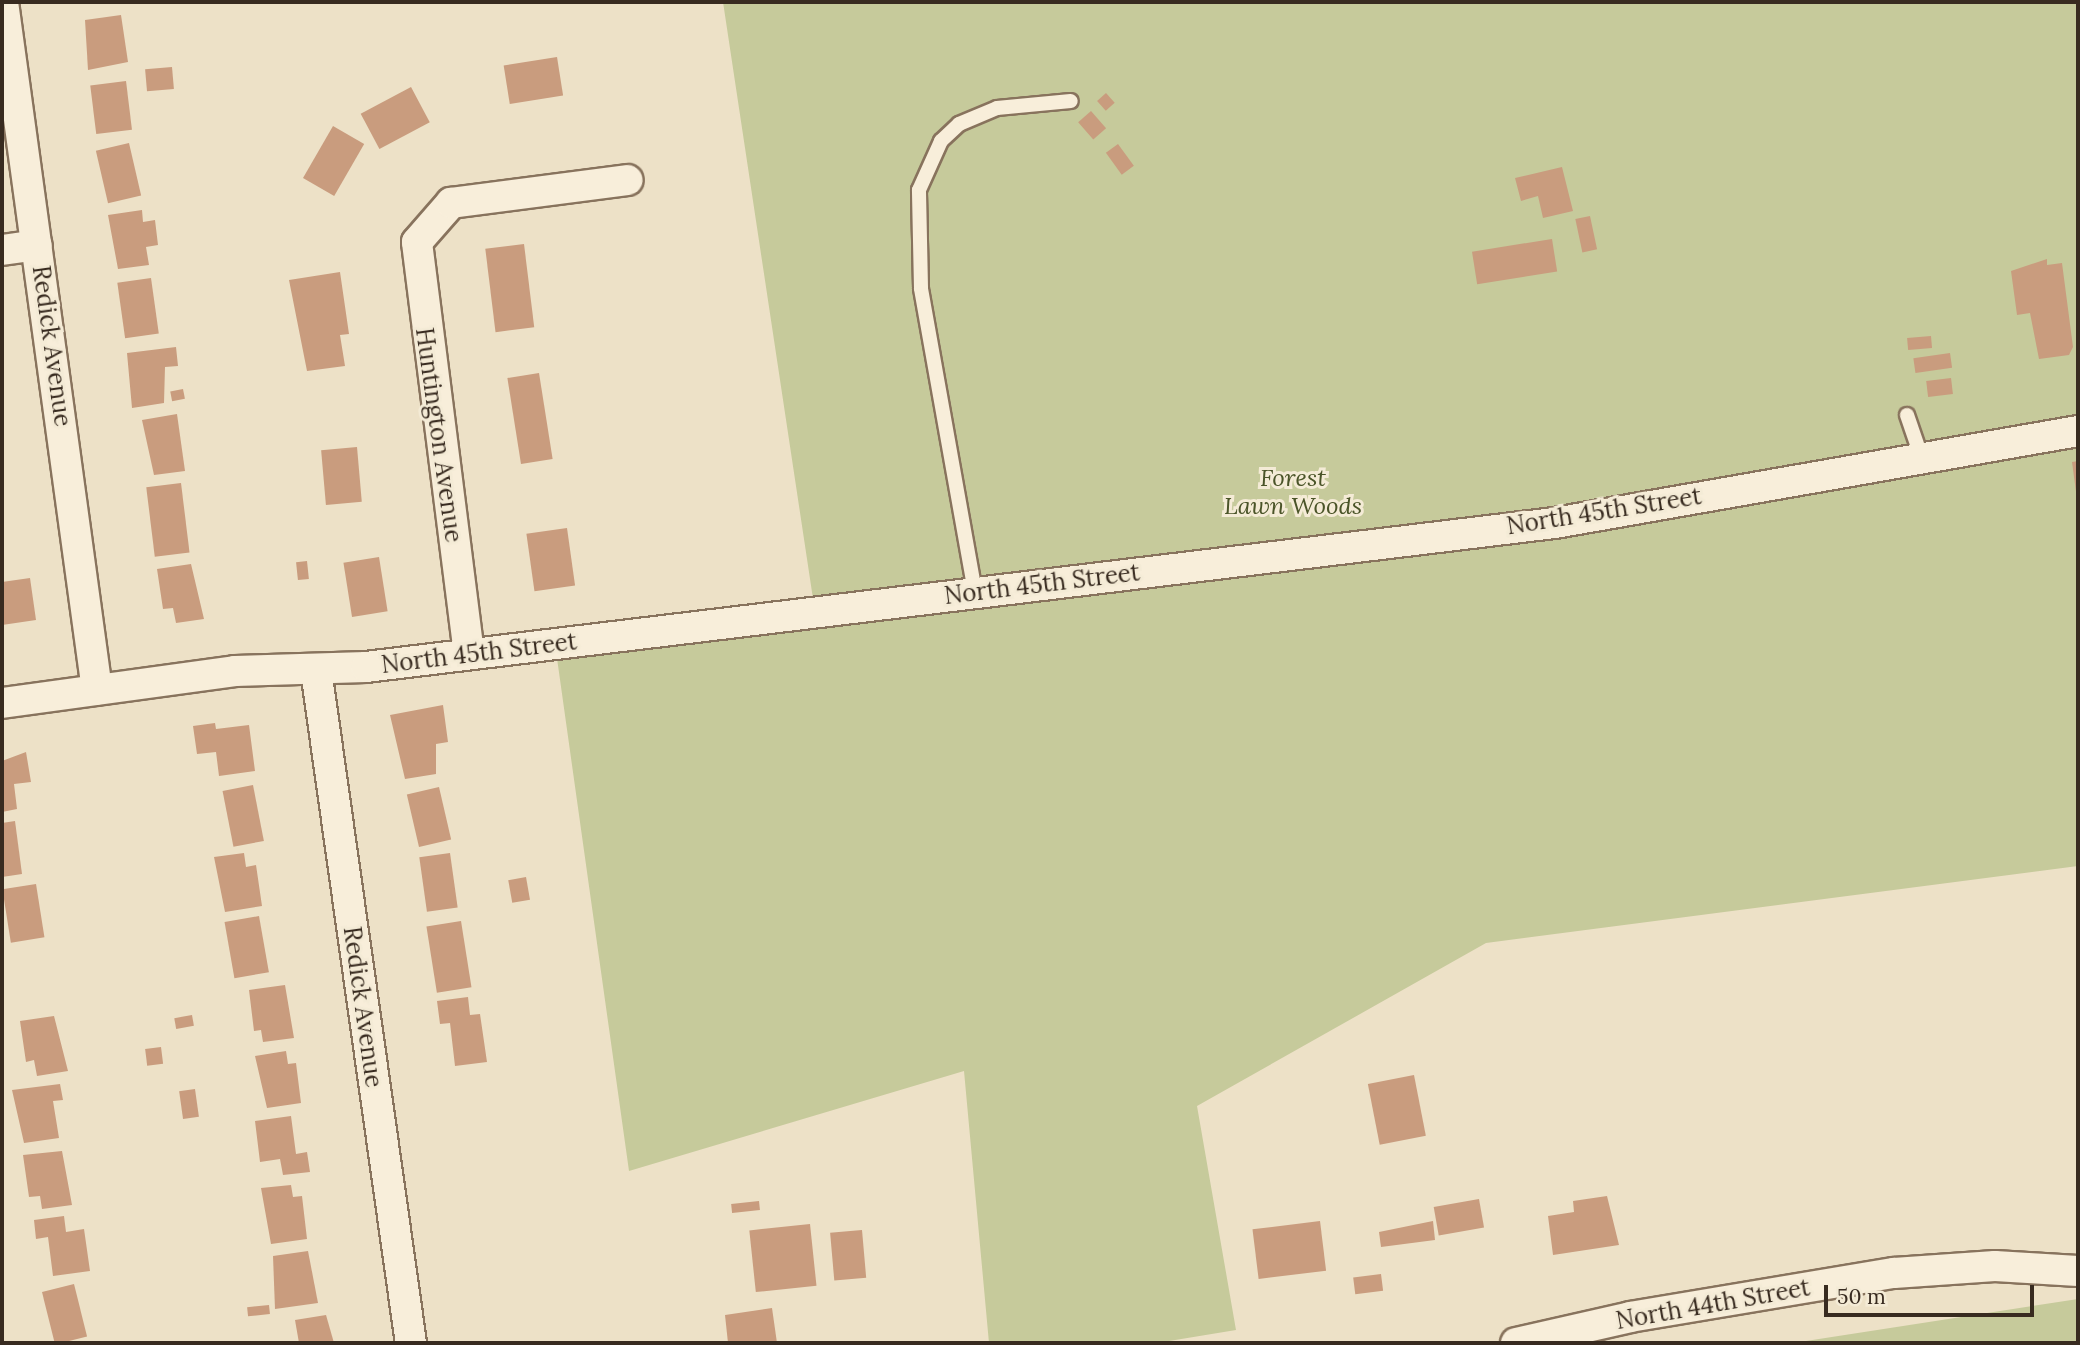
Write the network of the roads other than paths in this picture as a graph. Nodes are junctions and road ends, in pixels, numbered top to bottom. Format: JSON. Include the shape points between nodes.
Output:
{"nodes":[{"id":1,"x":3,"y":2,"type":"edge"},
{"id":2,"x":1071,"y":101,"type":"dead end"},
{"id":3,"x":628,"y":180,"type":"dead end"},
{"id":4,"x":37,"y":245,"type":"junction"},
{"id":5,"x":2,"y":250,"type":"edge"},
{"id":6,"x":1907,"y":415,"type":"dead end"},
{"id":7,"x":2078,"y":431,"type":"edge"},
{"id":8,"x":1921,"y":456,"type":"junction"},
{"id":9,"x":975,"y":592,"type":"junction"},
{"id":10,"x":469,"y":654,"type":"junction"},
{"id":11,"x":316,"y":670,"type":"junction"},
{"id":12,"x":97,"y":690,"type":"junction"},
{"id":13,"x":2,"y":703,"type":"edge"},
{"id":14,"x":2078,"y":1271,"type":"edge"},
{"id":15,"x":411,"y":1343,"type":"edge"},
{"id":16,"x":1516,"y":1343,"type":"edge"}],
"edges":[{"from":1,"to":4,"type":"street","name":"Redick Avenue"},
{"from":2,"to":9,"type":"lane","via":[[997,108],[959,124],[935,150],[919,190],[921,288]]},
{"from":3,"to":10,"type":"street","name":"Huntington Avenue","via":[[451,203],[431,219],[415,260]]},
{"from":4,"to":5,"type":"street"},
{"from":4,"to":12,"type":"street","name":"Redick Avenue"},
{"from":6,"to":8,"type":"lane"},
{"from":7,"to":8,"type":"street","name":"North 45th Street"},
{"from":8,"to":9,"type":"street","name":"North 45th Street","via":[[1555,523]]},
{"from":9,"to":10,"type":"street","name":"North 45th Street"},
{"from":10,"to":11,"type":"street","name":"North 45th Street"},
{"from":11,"to":12,"type":"street","name":"North 45th Street","via":[[235,671]]},
{"from":11,"to":15,"type":"street","name":"Redick Avenue"},
{"from":12,"to":13,"type":"street","name":"North 45th Street"},
{"from":14,"to":16,"type":"street","name":"North 44th Street","via":[[1995,1266],[1894,1273],[1630,1317]]}]}
